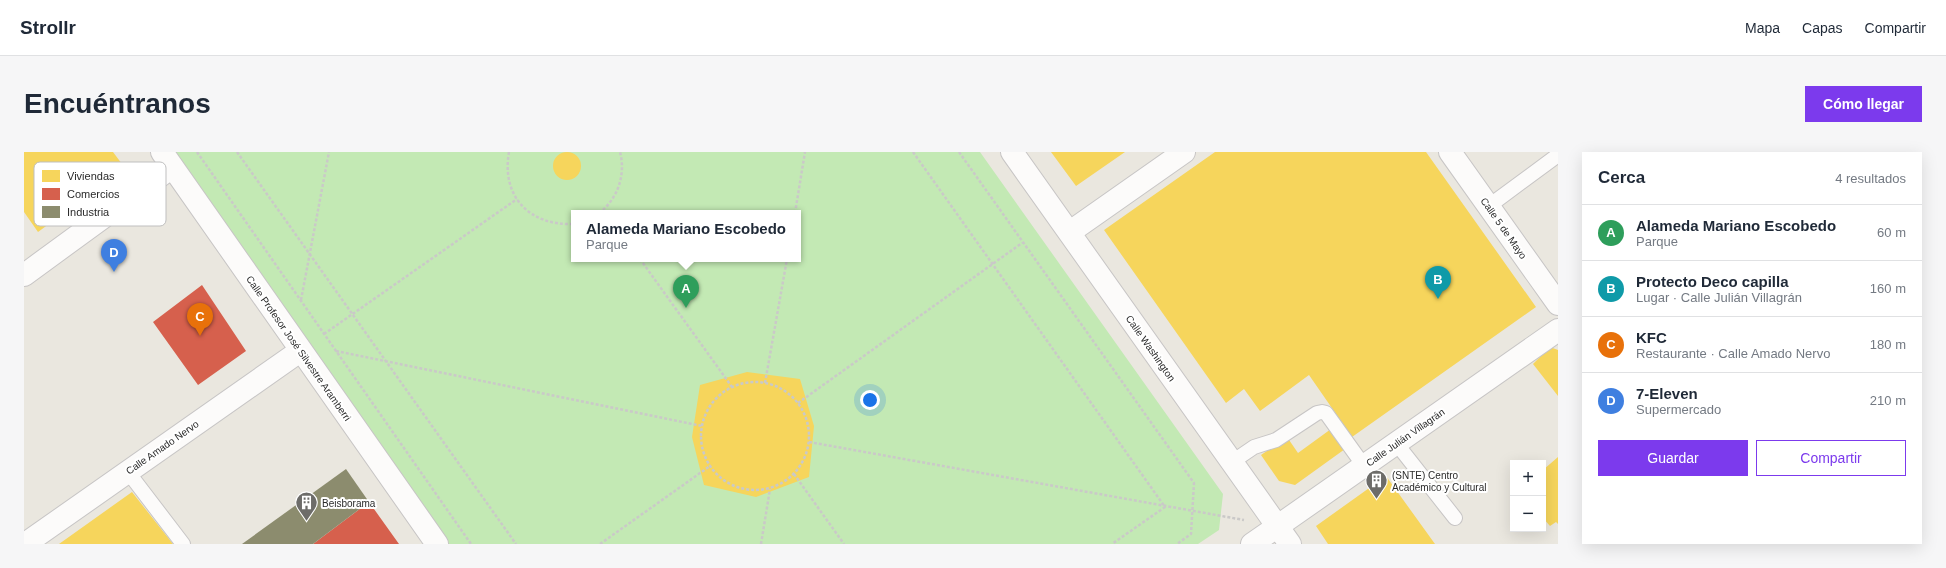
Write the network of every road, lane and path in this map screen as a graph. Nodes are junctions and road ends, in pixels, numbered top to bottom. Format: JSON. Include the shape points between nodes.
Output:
{"nodes":[{"id":1,"x":197,"y":152,"type":"edge"},
{"id":2,"x":237,"y":152,"type":"edge"},
{"id":3,"x":329,"y":152,"type":"edge"},
{"id":4,"x":509,"y":152,"type":"edge"},
{"id":5,"x":620,"y":152,"type":"edge"},
{"id":6,"x":805,"y":152,"type":"edge"},
{"id":7,"x":912,"y":152,"type":"edge"},
{"id":8,"x":959,"y":152,"type":"edge"},
{"id":9,"x":1012,"y":152,"type":"edge"},
{"id":10,"x":1184,"y":152,"type":"edge"},
{"id":11,"x":1452,"y":153,"type":"edge"},
{"id":12,"x":1558,"y":155,"type":"edge"},
{"id":13,"x":167,"y":160,"type":"edge"},
{"id":14,"x":517,"y":199,"type":"junction"},
{"id":15,"x":1489,"y":206,"type":"junction"},
{"id":16,"x":605,"y":209,"type":"edge"},
{"id":17,"x":795,"y":210,"type":"edge"},
{"id":18,"x":571,"y":224,"type":"edge"},
{"id":19,"x":85,"y":226,"type":"edge"},
{"id":20,"x":1070,"y":232,"type":"junction"},
{"id":21,"x":1022,"y":242,"type":"junction"},
{"id":22,"x":310,"y":254,"type":"junction"},
{"id":23,"x":642,"y":262,"type":"edge"},
{"id":24,"x":785,"y":262,"type":"edge"},
{"id":25,"x":992,"y":264,"type":"junction"},
{"id":26,"x":24,"y":275,"type":"edge"},
{"id":27,"x":301,"y":300,"type":"junction"},
{"id":28,"x":1558,"y":304,"type":"edge"},
{"id":29,"x":352,"y":314,"type":"junction"},
{"id":30,"x":1558,"y":330,"type":"edge"},
{"id":31,"x":324,"y":334,"type":"junction"},
{"id":32,"x":300,"y":350,"type":"junction"},
{"id":33,"x":336,"y":351,"type":"junction"},
{"id":34,"x":386,"y":361,"type":"junction"},
{"id":35,"x":765,"y":383,"type":"junction"},
{"id":36,"x":732,"y":387,"type":"junction"},
{"id":37,"x":798,"y":403,"type":"junction"},
{"id":38,"x":702,"y":426,"type":"junction"},
{"id":39,"x":809,"y":442,"type":"junction"},
{"id":40,"x":1396,"y":443,"type":"junction"},
{"id":41,"x":1232,"y":462,"type":"junction"},
{"id":42,"x":710,"y":466,"type":"junction"},
{"id":43,"x":1364,"y":466,"type":"junction"},
{"id":44,"x":128,"y":472,"type":"junction"},
{"id":45,"x":794,"y":474,"type":"junction"},
{"id":46,"x":770,"y":489,"type":"junction"},
{"id":47,"x":1165,"y":507,"type":"junction"},
{"id":48,"x":1193,"y":511,"type":"junction"},
{"id":49,"x":1455,"y":518,"type":"dead end"},
{"id":50,"x":1278,"y":526,"type":"junction"},
{"id":51,"x":25,"y":544,"type":"edge"},
{"id":52,"x":183,"y":544,"type":"edge"},
{"id":53,"x":437,"y":544,"type":"edge"},
{"id":54,"x":471,"y":544,"type":"edge"},
{"id":55,"x":516,"y":544,"type":"edge"},
{"id":56,"x":600,"y":544,"type":"edge"},
{"id":57,"x":761,"y":544,"type":"edge"},
{"id":58,"x":844,"y":544,"type":"edge"},
{"id":59,"x":1112,"y":544,"type":"edge"},
{"id":60,"x":1177,"y":544,"type":"edge"},
{"id":61,"x":1252,"y":544,"type":"edge"},
{"id":62,"x":1290,"y":544,"type":"edge"}],
"edges":[{"from":1,"to":27,"type":"path"},
{"from":2,"to":22,"type":"path"},
{"from":3,"to":22,"type":"path"},
{"from":4,"to":14,"type":"path","via":[[507,169],[510,185]]},
{"from":5,"to":16,"type":"path","via":[[622,173],[619,186]]},
{"from":6,"to":17,"type":"path"},
{"from":7,"to":25,"type":"path"},
{"from":8,"to":21,"type":"path"},
{"from":9,"to":20,"type":"street","name":"Calle Washington"},
{"from":10,"to":20,"type":"street"},
{"from":11,"to":15,"type":"street","name":"Calle 5 de Mayo"},
{"from":12,"to":15,"type":"lane"},
{"from":13,"to":32,"type":"street","name":"Calle Profesor José Silvestre Aramberri"},
{"from":14,"to":18,"type":"path","via":[[528,212],[542,220],[558,225]]},
{"from":14,"to":29,"type":"path"},
{"from":15,"to":28,"type":"street","name":"Calle 5 de Mayo"},
{"from":19,"to":26,"type":"street"},
{"from":20,"to":41,"type":"street","name":"Calle Washington"},
{"from":21,"to":25,"type":"path"},
{"from":21,"to":48,"type":"path","via":[[1194,483]]},
{"from":22,"to":27,"type":"path"},
{"from":22,"to":29,"type":"path"},
{"from":23,"to":36,"type":"path"},
{"from":24,"to":35,"type":"path"},
{"from":25,"to":37,"type":"path"},
{"from":25,"to":47,"type":"path"},
{"from":27,"to":31,"type":"path"},
{"from":29,"to":31,"type":"path"},
{"from":29,"to":34,"type":"path"},
{"from":30,"to":40,"type":"street","name":"Calle Julián Villagrán"},
{"from":31,"to":32,"type":"path"},
{"from":31,"to":33,"type":"path"},
{"from":32,"to":44,"type":"street","name":"Calle Amado Nervo"},
{"from":32,"to":53,"type":"street","name":"Calle Profesor José Silvestre Aramberri"},
{"from":33,"to":34,"type":"path"},
{"from":33,"to":54,"type":"path"},
{"from":34,"to":38,"type":"path"},
{"from":34,"to":55,"type":"path"},
{"from":35,"to":36,"type":"path","via":[[744,383]]},
{"from":35,"to":37,"type":"path","via":[[780,388]]},
{"from":36,"to":38,"type":"path","via":[[718,397],[707,410]]},
{"from":37,"to":39,"type":"path","via":[[809,428]]},
{"from":38,"to":42,"type":"path","via":[[701,440]]},
{"from":39,"to":45,"type":"path","via":[[807,454]]},
{"from":39,"to":47,"type":"path"},
{"from":40,"to":43,"type":"street","name":"Calle Julián Villagrán"},
{"from":40,"to":49,"type":"lane"},
{"from":41,"to":43,"type":"lane","via":[[1254,448],[1276,440],[1322,412]]},
{"from":41,"to":50,"type":"street","name":"Calle Washington"},
{"from":42,"to":46,"type":"path","via":[[721,479],[736,487],[753,491]]},
{"from":42,"to":56,"type":"path"},
{"from":43,"to":50,"type":"street","name":"Calle Julián Villagrán"},
{"from":44,"to":51,"type":"street","name":"Calle Amado Nervo"},
{"from":44,"to":52,"type":"lane"},
{"from":45,"to":46,"type":"path"},
{"from":45,"to":58,"type":"path"},
{"from":46,"to":57,"type":"path"},
{"from":47,"to":48,"type":"path"},
{"from":47,"to":59,"type":"path"},
{"from":48,"to":50,"type":"path"},
{"from":48,"to":60,"type":"path","via":[[1191,534]]},
{"from":50,"to":61,"type":"street","name":"Calle Julián Villagrán"},
{"from":50,"to":62,"type":"street","name":"Calle Washington"}]}
